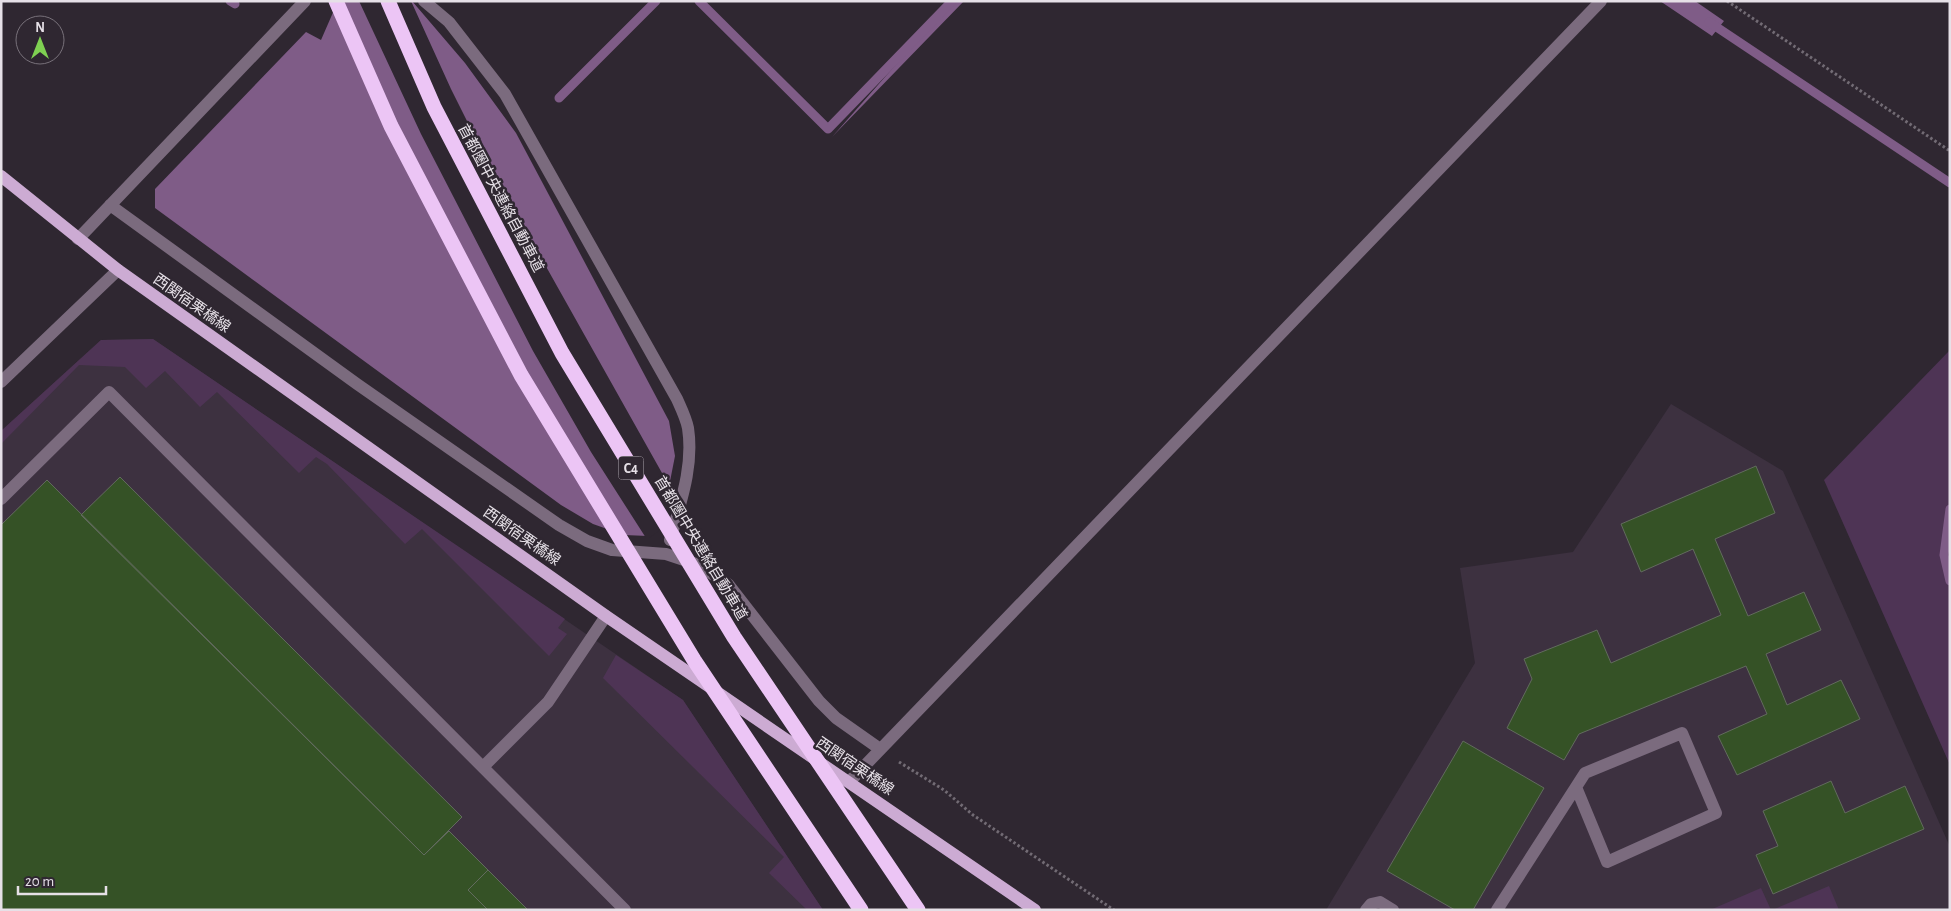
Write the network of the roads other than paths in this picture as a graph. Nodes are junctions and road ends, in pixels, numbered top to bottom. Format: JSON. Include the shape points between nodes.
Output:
{"nodes":[{"id":1,"x":305,"y":1,"type":"edge"},
{"id":2,"x":336,"y":1,"type":"edge"},
{"id":3,"x":388,"y":1,"type":"edge"},
{"id":4,"x":424,"y":1,"type":"edge"},
{"id":5,"x":1601,"y":1,"type":"edge"},
{"id":6,"x":1,"y":176,"type":"edge"},
{"id":7,"x":110,"y":205,"type":"junction"},
{"id":8,"x":78,"y":239,"type":"junction"},
{"id":9,"x":118,"y":270,"type":"junction"},
{"id":10,"x":1,"y":382,"type":"edge"},
{"id":11,"x":1,"y":498,"type":"edge"},
{"id":12,"x":666,"y":554,"type":"junction"},
{"id":13,"x":606,"y":616,"type":"junction"},
{"id":14,"x":880,"y":749,"type":"junction"},
{"id":15,"x":483,"y":767,"type":"junction"},
{"id":16,"x":850,"y":782,"type":"junction"},
{"id":17,"x":1576,"y":787,"type":"junction"},
{"id":18,"x":625,"y":910,"type":"edge"},
{"id":19,"x":861,"y":910,"type":"edge"},
{"id":20,"x":918,"y":910,"type":"edge"},
{"id":21,"x":1034,"y":910,"type":"edge"},
{"id":22,"x":1366,"y":910,"type":"edge"},
{"id":23,"x":1394,"y":910,"type":"edge"},
{"id":24,"x":1496,"y":910,"type":"edge"}],
"edges":[{"from":1,"to":7,"type":"street"},
{"from":2,"to":19,"type":"highway","bridge":true,"via":[[391,126],[521,375],[694,660]]},
{"from":3,"to":20,"type":"highway","name":"首都圏中央連絡自動車道","number":"C4","bridge":true,"via":[[434,107],[562,353],[734,637]]},
{"from":4,"to":12,"type":"street","via":[[449,22],[505,94],[677,399],[688,427],[690,458]]},
{"from":5,"to":14,"type":"street"},
{"from":6,"to":8,"type":"main road","name":"西関宿栗橋線"},
{"from":7,"to":8,"type":"street"},
{"from":7,"to":12,"type":"street","via":[[559,525],[587,541],[612,550]]},
{"from":8,"to":9,"type":"main road","name":"西関宿栗橋線"},
{"from":9,"to":10,"type":"street"},
{"from":9,"to":13,"type":"main road","name":"西関宿栗橋線"},
{"from":11,"to":15,"type":"street","via":[[109,392]]},
{"from":12,"to":14,"type":"street","via":[[696,564],[728,584],[819,701],[836,718]]},
{"from":13,"to":15,"type":"street","via":[[548,702]]},
{"from":13,"to":16,"type":"main road","name":"西関宿栗橋線"},
{"from":14,"to":16,"type":"street"},
{"from":15,"to":18,"type":"street"},
{"from":16,"to":21,"type":"main road","name":"西関宿栗橋線"},
{"from":17,"to":17,"type":"street","via":[[1586,773],[1682,733],[1716,813],[1607,862]]},
{"from":17,"to":24,"type":"street"},
{"from":22,"to":23,"type":"street","via":[[1371,904],[1380,902]]}]}
